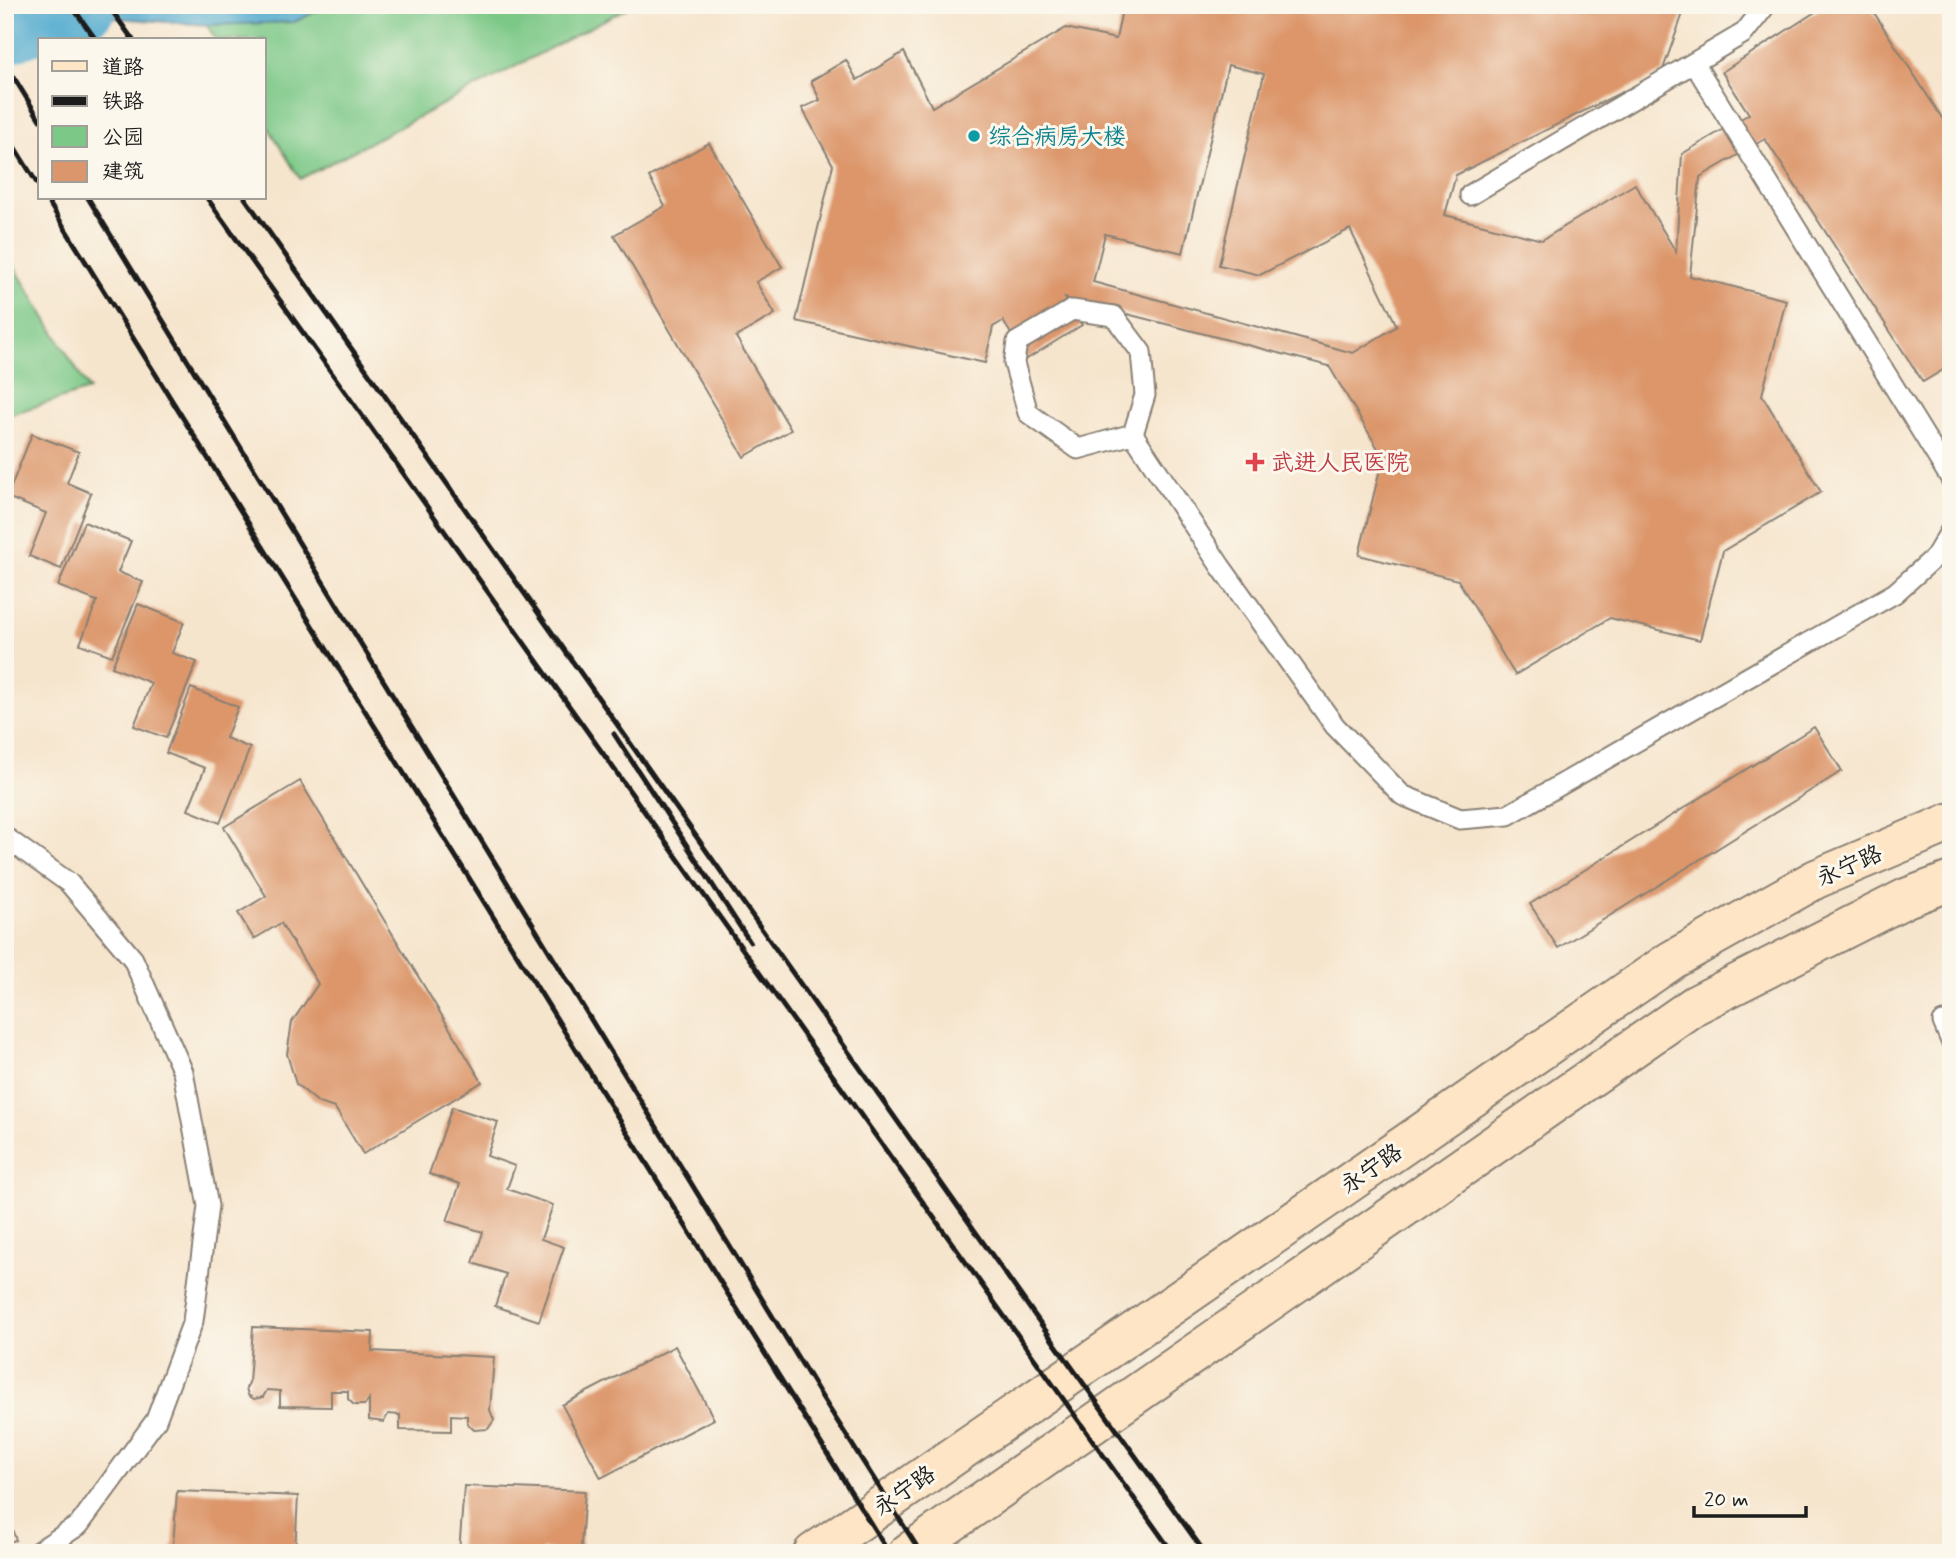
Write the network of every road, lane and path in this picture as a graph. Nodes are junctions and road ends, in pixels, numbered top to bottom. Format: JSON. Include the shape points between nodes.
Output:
{"nodes":[{"id":1,"x":1766,"y":5,"type":"edge"},
{"id":2,"x":1694,"y":63,"type":"junction"},
{"id":3,"x":1470,"y":195,"type":"dead end"},
{"id":4,"x":1133,"y":434,"type":"junction"},
{"id":5,"x":1951,"y":479,"type":"edge"},
{"id":6,"x":1951,"y":530,"type":"edge"},
{"id":7,"x":1951,"y":822,"type":"edge"},
{"id":8,"x":5,"y":837,"type":"edge"},
{"id":9,"x":1951,"y":881,"type":"edge"},
{"id":10,"x":1942,"y":1022,"type":"dead end"},
{"id":11,"x":1951,"y":1041,"type":"edge"},
{"id":12,"x":36,"y":1553,"type":"edge"},
{"id":13,"x":813,"y":1553,"type":"edge"},
{"id":14,"x":908,"y":1553,"type":"edge"}],
"edges":[{"from":1,"to":2,"type":"lane","via":[[1744,33]]},
{"from":2,"to":3,"type":"lane"},
{"from":2,"to":5,"type":"lane"},
{"from":4,"to":4,"type":"lane","via":[[1145,395],[1141,352],[1114,316],[1073,310],[1017,342],[1014,363],[1028,413],[1078,449]]},
{"from":4,"to":6,"type":"lane","via":[[1335,726],[1402,795],[1460,820],[1508,815],[1895,593],[1935,557]]},
{"from":7,"to":13,"type":"main road","name":"永宁路","via":[[1816,879],[1672,960]]},
{"from":8,"to":12,"type":"lane","via":[[69,883],[133,959],[183,1072],[208,1206],[194,1321],[156,1420],[79,1525]]},
{"from":9,"to":14,"type":"main road","via":[[1906,898],[1695,1005]]},
{"from":10,"to":11,"type":"lane"}]}
